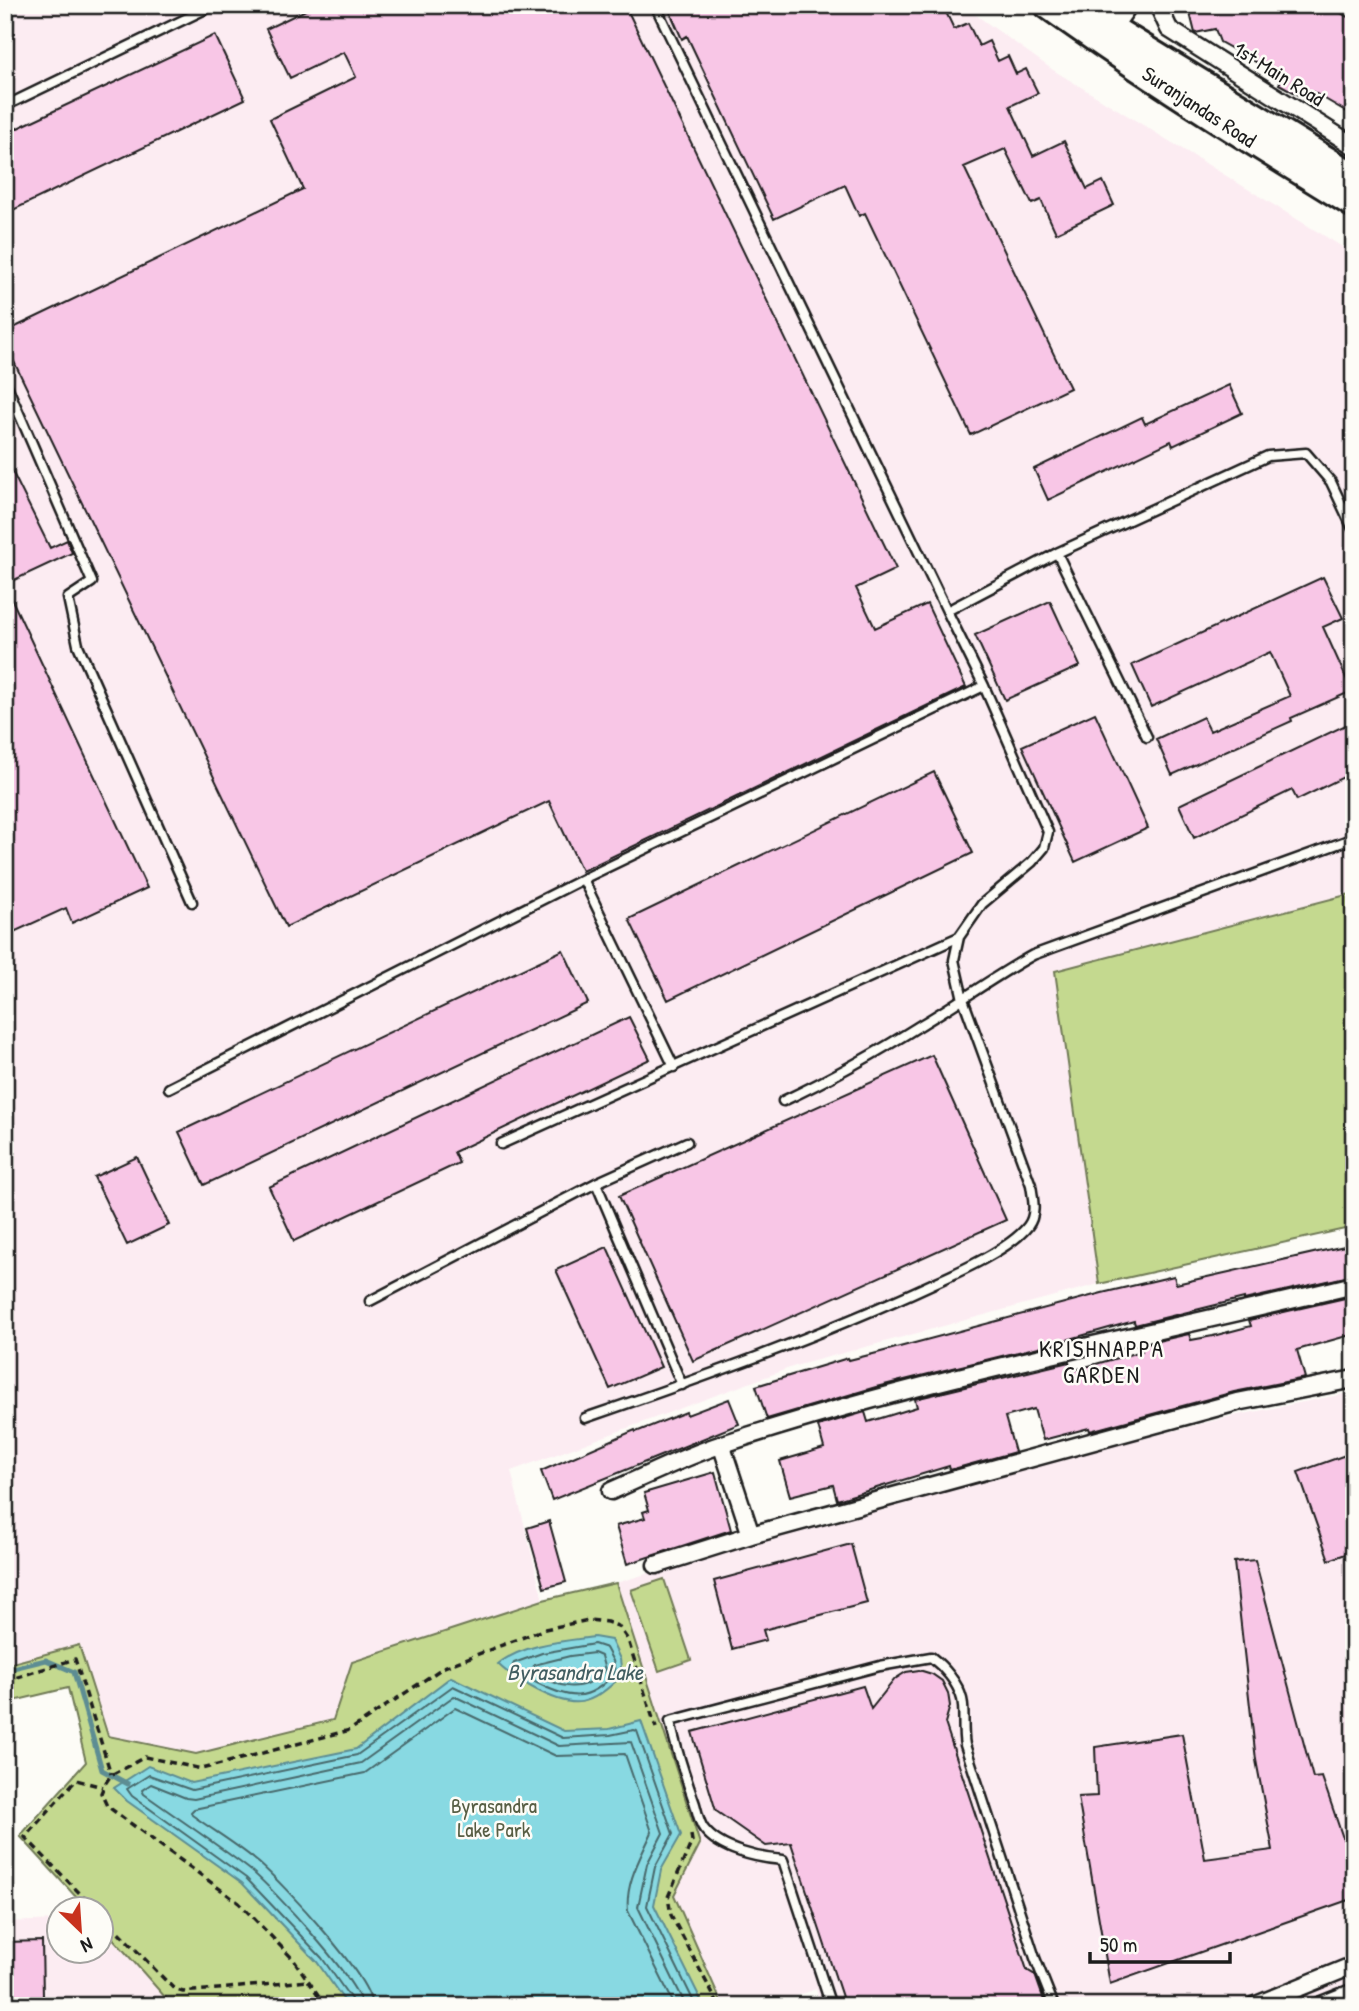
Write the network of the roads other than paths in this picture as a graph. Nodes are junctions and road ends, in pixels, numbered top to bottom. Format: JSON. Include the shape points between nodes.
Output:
{"nodes":[{"id":1,"x":214,"y":5,"type":"edge"},
{"id":2,"x":655,"y":5,"type":"edge"},
{"id":3,"x":1048,"y":5,"type":"edge"},
{"id":4,"x":1079,"y":5,"type":"edge"},
{"id":5,"x":1129,"y":5,"type":"edge"},
{"id":6,"x":1158,"y":5,"type":"edge"},
{"id":7,"x":1112,"y":29,"type":"junction"},
{"id":8,"x":5,"y":106,"type":"edge"},
{"id":9,"x":1354,"y":146,"type":"edge"},
{"id":10,"x":1354,"y":177,"type":"edge"},
{"id":11,"x":1354,"y":204,"type":"edge"},
{"id":12,"x":5,"y":381,"type":"edge"},
{"id":13,"x":1354,"y":531,"type":"edge"},
{"id":14,"x":1057,"y":553,"type":"junction"},
{"id":15,"x":947,"y":611,"type":"junction"},
{"id":16,"x":984,"y":686,"type":"junction"},
{"id":17,"x":1147,"y":737,"type":"dead end"},
{"id":18,"x":1354,"y":838,"type":"edge"},
{"id":19,"x":583,"y":879,"type":"junction"},
{"id":20,"x":192,"y":902,"type":"dead end"},
{"id":21,"x":959,"y":937,"type":"junction"},
{"id":22,"x":963,"y":999,"type":"junction"},
{"id":23,"x":674,"y":1067,"type":"junction"},
{"id":24,"x":169,"y":1088,"type":"dead end"},
{"id":25,"x":783,"y":1101,"type":"dead end"},
{"id":26,"x":687,"y":1142,"type":"dead end"},
{"id":27,"x":501,"y":1144,"type":"dead end"},
{"id":28,"x":596,"y":1183,"type":"junction"},
{"id":29,"x":1354,"y":1285,"type":"edge"},
{"id":30,"x":370,"y":1301,"type":"dead end"},
{"id":31,"x":1354,"y":1379,"type":"edge"},
{"id":32,"x":682,"y":1385,"type":"junction"},
{"id":33,"x":585,"y":1418,"type":"dead end"},
{"id":34,"x":721,"y":1444,"type":"junction"},
{"id":35,"x":611,"y":1491,"type":"dead end"},
{"id":36,"x":751,"y":1535,"type":"junction"},
{"id":37,"x":656,"y":1565,"type":"dead end"},
{"id":38,"x":1354,"y":1965,"type":"edge"},
{"id":39,"x":1354,"y":1992,"type":"edge"},
{"id":40,"x":831,"y":2006,"type":"edge"},
{"id":41,"x":1054,"y":2006,"type":"edge"},
{"id":42,"x":1254,"y":2006,"type":"edge"},
{"id":43,"x":1319,"y":2006,"type":"edge"}],
"edges":[{"from":1,"to":8,"type":"lane"},
{"from":2,"to":15,"type":"lane"},
{"from":3,"to":11,"type":"main road","name":"Suranjandas Road","via":[[1221,122]]},
{"from":4,"to":7,"type":"main road","name":"Suranjandas Road"},
{"from":5,"to":7,"type":"street"},
{"from":6,"to":9,"type":"street","name":"1st Main Road","via":[[1169,29]]},
{"from":7,"to":10,"type":"main road","name":"Suranjandas Road"},
{"from":12,"to":20,"type":"lane","via":[[92,582],[68,598],[78,645]]},
{"from":13,"to":14,"type":"lane","via":[[1331,482],[1306,453],[1268,456]]},
{"from":14,"to":15,"type":"lane"},
{"from":14,"to":17,"type":"lane"},
{"from":15,"to":16,"type":"lane"},
{"from":16,"to":19,"type":"lane"},
{"from":16,"to":21,"type":"lane","via":[[1048,832],[1044,848],[982,904]]},
{"from":18,"to":22,"type":"lane","via":[[1033,956]]},
{"from":19,"to":23,"type":"lane"},
{"from":19,"to":24,"type":"lane"},
{"from":21,"to":22,"type":"lane","via":[[954,960]]},
{"from":21,"to":23,"type":"lane"},
{"from":22,"to":25,"type":"lane"},
{"from":22,"to":32,"type":"lane","via":[[1031,1185],[1033,1217],[1028,1226],[968,1267],[887,1305]]},
{"from":23,"to":27,"type":"lane"},
{"from":26,"to":28,"type":"lane"},
{"from":28,"to":30,"type":"lane"},
{"from":28,"to":32,"type":"lane"},
{"from":29,"to":34,"type":"street","via":[[961,1376]]},
{"from":31,"to":36,"type":"street","via":[[1237,1402]]},
{"from":32,"to":33,"type":"lane"},
{"from":34,"to":35,"type":"street"},
{"from":34,"to":36,"type":"street"},
{"from":36,"to":37,"type":"street"},
{"from":38,"to":42,"type":"street"},
{"from":39,"to":43,"type":"street"},
{"from":40,"to":41,"type":"lane","via":[[783,1860],[740,1852],[704,1829],[670,1721],[931,1657],[953,1679],[962,1699],[965,1745]]}]}
